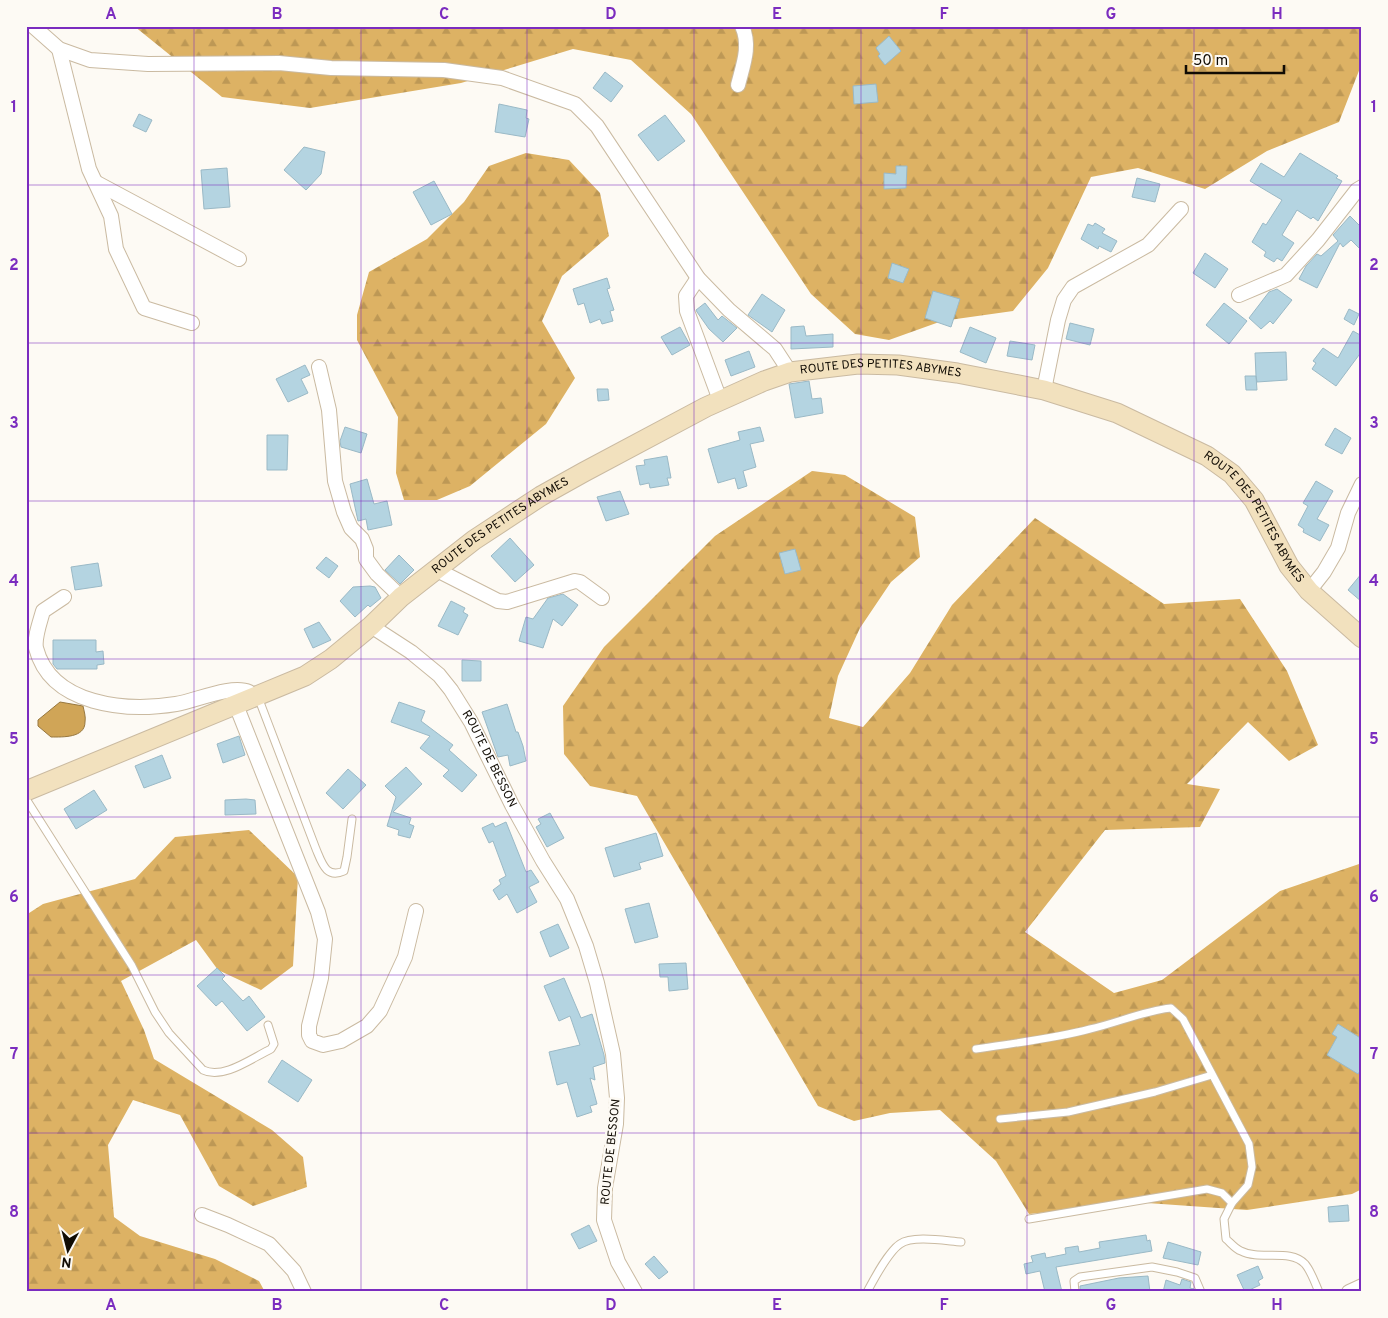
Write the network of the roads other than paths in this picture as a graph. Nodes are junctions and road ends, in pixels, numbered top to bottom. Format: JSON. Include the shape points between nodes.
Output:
{"nodes":[{"id":1,"x":33,"y":26,"type":"edge"},
{"id":2,"x":742,"y":26,"type":"edge"},
{"id":3,"x":59,"y":49,"type":"junction"},
{"id":4,"x":738,"y":85,"type":"dead end"},
{"id":5,"x":95,"y":182,"type":"junction"},
{"id":6,"x":1362,"y":187,"type":"edge"},
{"id":7,"x":1181,"y":209,"type":"dead end"},
{"id":8,"x":239,"y":259,"type":"dead end"},
{"id":9,"x":698,"y":278,"type":"junction"},
{"id":10,"x":1239,"y":295,"type":"dead end"},
{"id":11,"x":192,"y":323,"type":"dead end"},
{"id":12,"x":319,"y":367,"type":"dead end"},
{"id":13,"x":790,"y":372,"type":"junction"},
{"id":14,"x":1044,"y":390,"type":"junction"},
{"id":15,"x":720,"y":400,"type":"junction"},
{"id":16,"x":1362,"y":484,"type":"edge"},
{"id":17,"x":436,"y":570,"type":"junction"},
{"id":18,"x":1308,"y":591,"type":"junction"},
{"id":19,"x":64,"y":597,"type":"dead end"},
{"id":20,"x":402,"y":597,"type":"junction"},
{"id":21,"x":602,"y":598,"type":"dead end"},
{"id":22,"x":371,"y":626,"type":"junction"},
{"id":23,"x":1362,"y":638,"type":"edge"},
{"id":24,"x":248,"y":700,"type":"junction"},
{"id":25,"x":26,"y":791,"type":"edge"},
{"id":26,"x":26,"y":799,"type":"edge"},
{"id":27,"x":352,"y":818,"type":"dead end"},
{"id":28,"x":416,"y":911,"type":"dead end"},
{"id":29,"x":268,"y":1025,"type":"dead end"},
{"id":30,"x":976,"y":1049,"type":"dead end"},
{"id":31,"x":1212,"y":1075,"type":"junction"},
{"id":32,"x":1000,"y":1119,"type":"dead end"},
{"id":33,"x":1232,"y":1203,"type":"junction"},
{"id":34,"x":202,"y":1215,"type":"dead end"},
{"id":35,"x":1029,"y":1219,"type":"dead end"},
{"id":36,"x":961,"y":1242,"type":"dead end"},
{"id":37,"x":1362,"y":1286,"type":"edge"},
{"id":38,"x":304,"y":1292,"type":"edge"},
{"id":39,"x":635,"y":1292,"type":"edge"},
{"id":40,"x":866,"y":1292,"type":"edge"},
{"id":41,"x":1075,"y":1292,"type":"edge"},
{"id":42,"x":1201,"y":1292,"type":"edge"},
{"id":43,"x":1319,"y":1292,"type":"edge"},
{"id":44,"x":1349,"y":1292,"type":"edge"}],
"edges":[{"from":1,"to":3,"type":"street"},
{"from":2,"to":4,"type":"street","via":[[747,50]]},
{"from":3,"to":5,"type":"street"},
{"from":3,"to":9,"type":"street","via":[[90,60],[148,64],[279,63],[331,68],[444,70],[502,78],[538,90],[574,104],[597,126]]},
{"from":5,"to":8,"type":"street"},
{"from":5,"to":11,"type":"street","via":[[111,216],[116,249],[144,308]]},
{"from":6,"to":10,"type":"street","via":[[1286,274]]},
{"from":7,"to":14,"type":"street","via":[[1148,245],[1073,287],[1064,300],[1058,320]]},
{"from":9,"to":13,"type":"street","via":[[775,349]]},
{"from":9,"to":15,"type":"street","via":[[686,296],[687,311]]},
{"from":12,"to":20,"type":"street","via":[[329,410],[335,481],[344,512],[351,528],[362,539],[366,558],[377,574]]},
{"from":13,"to":14,"type":"main road","name":"ROUTE DES PETITES ABYMES","via":[[858,364],[898,365]]},
{"from":13,"to":15,"type":"main road","name":"ROUTE DES PETITES ABYMES"},
{"from":14,"to":18,"type":"main road","name":"ROUTE DES PETITES ABYMES","via":[[1117,413],[1207,456],[1232,474],[1254,500],[1289,566]]},
{"from":15,"to":17,"type":"main road","name":"ROUTE DES PETITES ABYMES","via":[[541,496],[474,540]]},
{"from":16,"to":18,"type":"street","via":[[1348,513],[1338,548]]},
{"from":17,"to":20,"type":"main road","name":"ROUTE DES PETITES ABYMES"},
{"from":17,"to":21,"type":"street","via":[[498,601],[508,602],[575,581]]},
{"from":18,"to":23,"type":"main road","name":"ROUTE DES PETITES ABYMES"},
{"from":19,"to":24,"type":"street","via":[[43,611],[36,647],[43,666],[57,684],[106,704],[131,707],[175,704],[243,689],[250,692]]},
{"from":20,"to":22,"type":"main road","name":"ROUTE DES PETITES ABYMES"},
{"from":22,"to":24,"type":"main road","via":[[305,676]]},
{"from":22,"to":39,"type":"street","name":"ROUTE DE BESSON","via":[[411,652],[439,675],[451,690],[543,861],[567,899],[586,946],[598,983],[613,1054],[618,1098],[605,1188],[604,1220],[618,1262]]},
{"from":24,"to":25,"type":"main road"},
{"from":24,"to":27,"type":"lane","via":[[326,870],[332,874],[344,871]]},
{"from":24,"to":28,"type":"street","via":[[324,939],[321,978],[309,1026],[312,1041],[323,1045],[342,1041],[366,1026],[380,1010],[405,957]]},
{"from":26,"to":29,"type":"lane","via":[[132,966],[169,1034],[203,1070],[224,1072],[271,1049],[274,1044]]},
{"from":30,"to":31,"type":"lane","via":[[1090,1029],[1171,1008],[1182,1019]]},
{"from":31,"to":32,"type":"lane","via":[[1068,1112]]},
{"from":31,"to":33,"type":"lane","via":[[1249,1144],[1252,1167],[1248,1185]]},
{"from":33,"to":35,"type":"lane","via":[[1222,1193],[1207,1189]]},
{"from":33,"to":43,"type":"lane","via":[[1224,1219],[1226,1238],[1241,1251],[1296,1258],[1304,1264]]},
{"from":34,"to":38,"type":"street","via":[[269,1244],[294,1271]]},
{"from":36,"to":40,"type":"lane","via":[[920,1239],[900,1244]]},
{"from":37,"to":44,"type":"street"},
{"from":41,"to":42,"type":"lane","via":[[1074,1281],[1080,1277],[1152,1267],[1195,1278]]}]}
